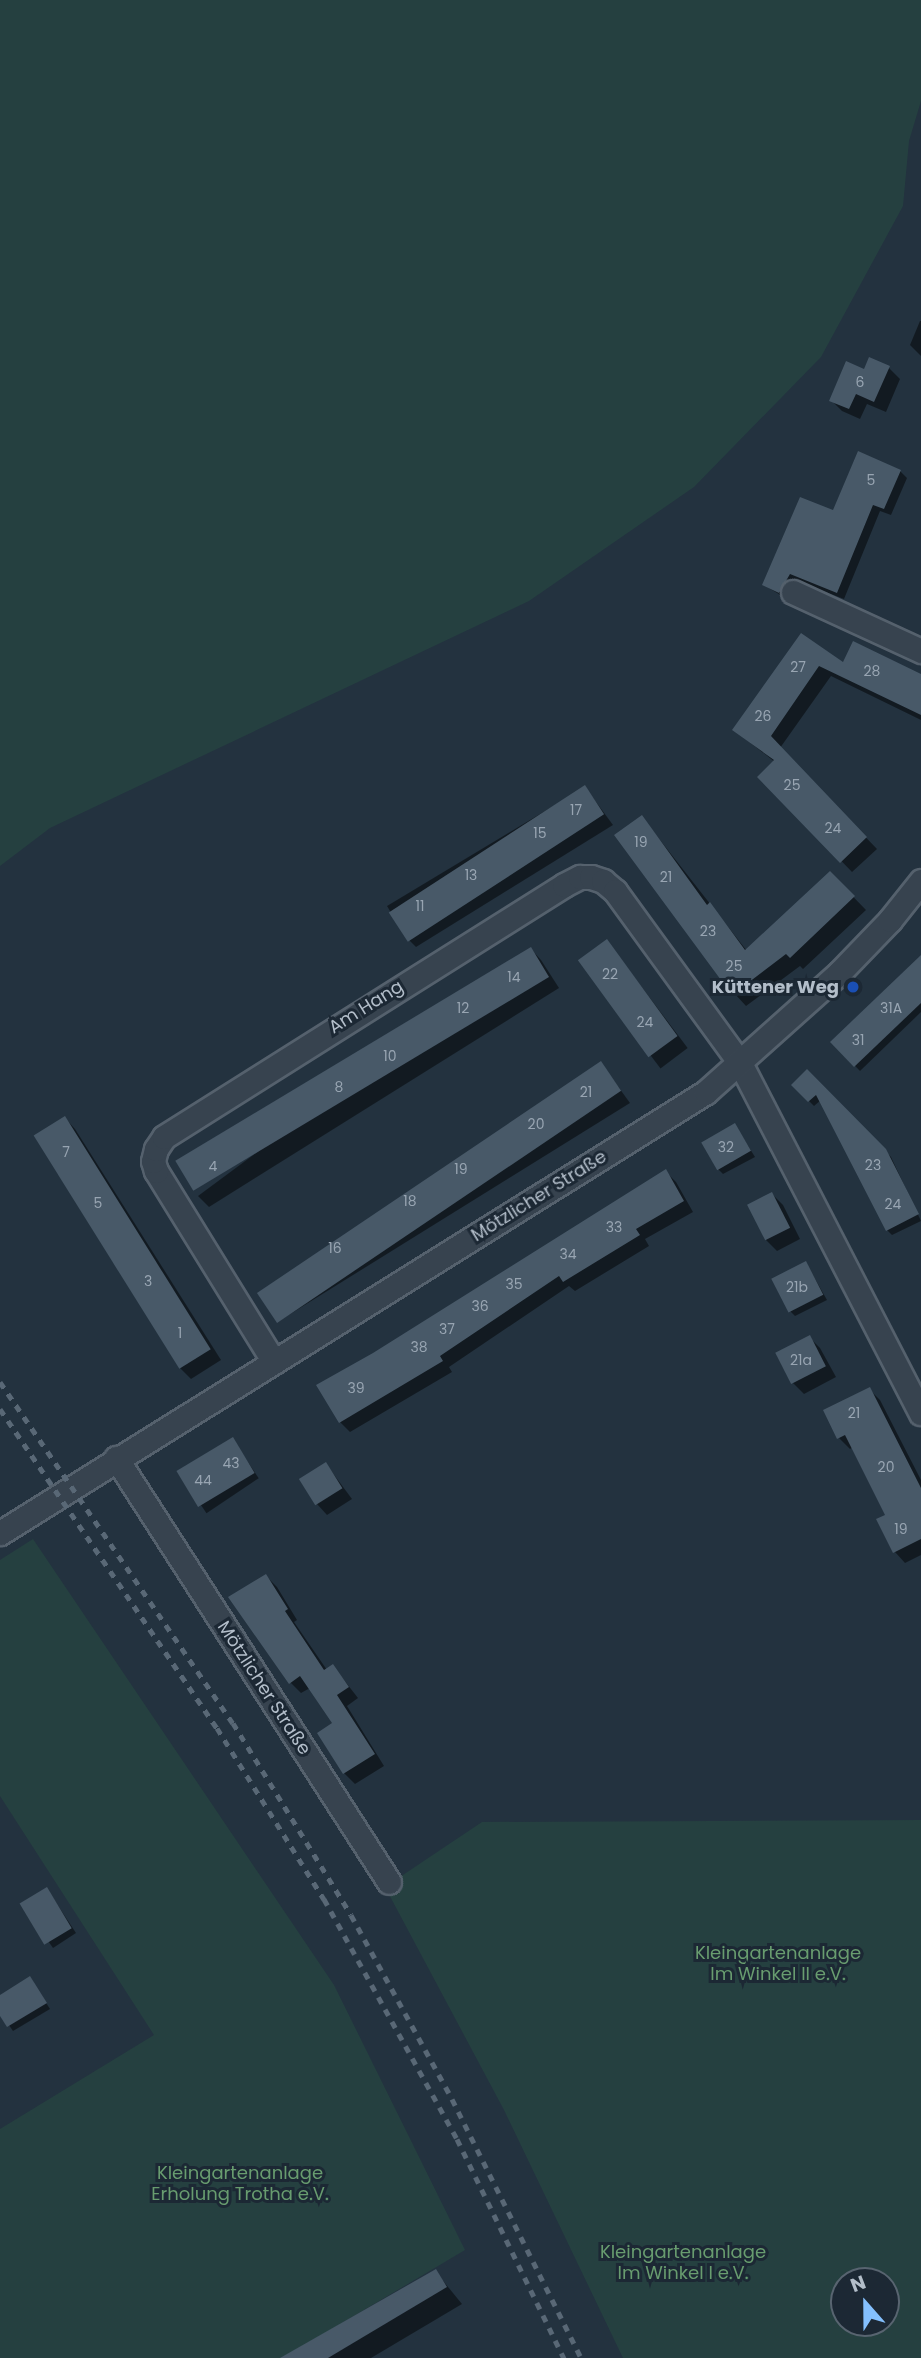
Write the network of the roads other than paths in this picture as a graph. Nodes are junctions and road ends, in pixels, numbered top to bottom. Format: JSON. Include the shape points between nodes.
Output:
{"nodes":[{"id":1,"x":793,"y":592,"type":"dead end"},
{"id":2,"x":921,"y":651,"type":"edge"},
{"id":3,"x":921,"y":881,"type":"edge"},
{"id":4,"x":740,"y":1063,"type":"junction"},
{"id":5,"x":274,"y":1362,"type":"junction"},
{"id":6,"x":921,"y":1413,"type":"edge"},
{"id":7,"x":116,"y":1458,"type":"junction"},
{"id":8,"x":0,"y":1533,"type":"edge"},
{"id":9,"x":389,"y":1882,"type":"dead end"}],
"edges":[{"from":1,"to":2,"type":"street"},
{"from":3,"to":4,"type":"street","name":"Mötzlicher Straße","via":[[839,973]]},
{"from":4,"to":5,"type":"street","name":"Mötzlicher Straße","via":[[706,1091]]},
{"from":4,"to":5,"type":"street","name":"Am Hang","via":[[615,891],[603,881],[580,877],[375,1001],[164,1137],[156,1149],[156,1171]]},
{"from":4,"to":6,"type":"street"},
{"from":5,"to":7,"type":"street","name":"Mötzlicher Straße"},
{"from":7,"to":8,"type":"street","name":"Mötzlicher Straße"},
{"from":7,"to":9,"type":"street","name":"Mötzlicher Straße"}]}
